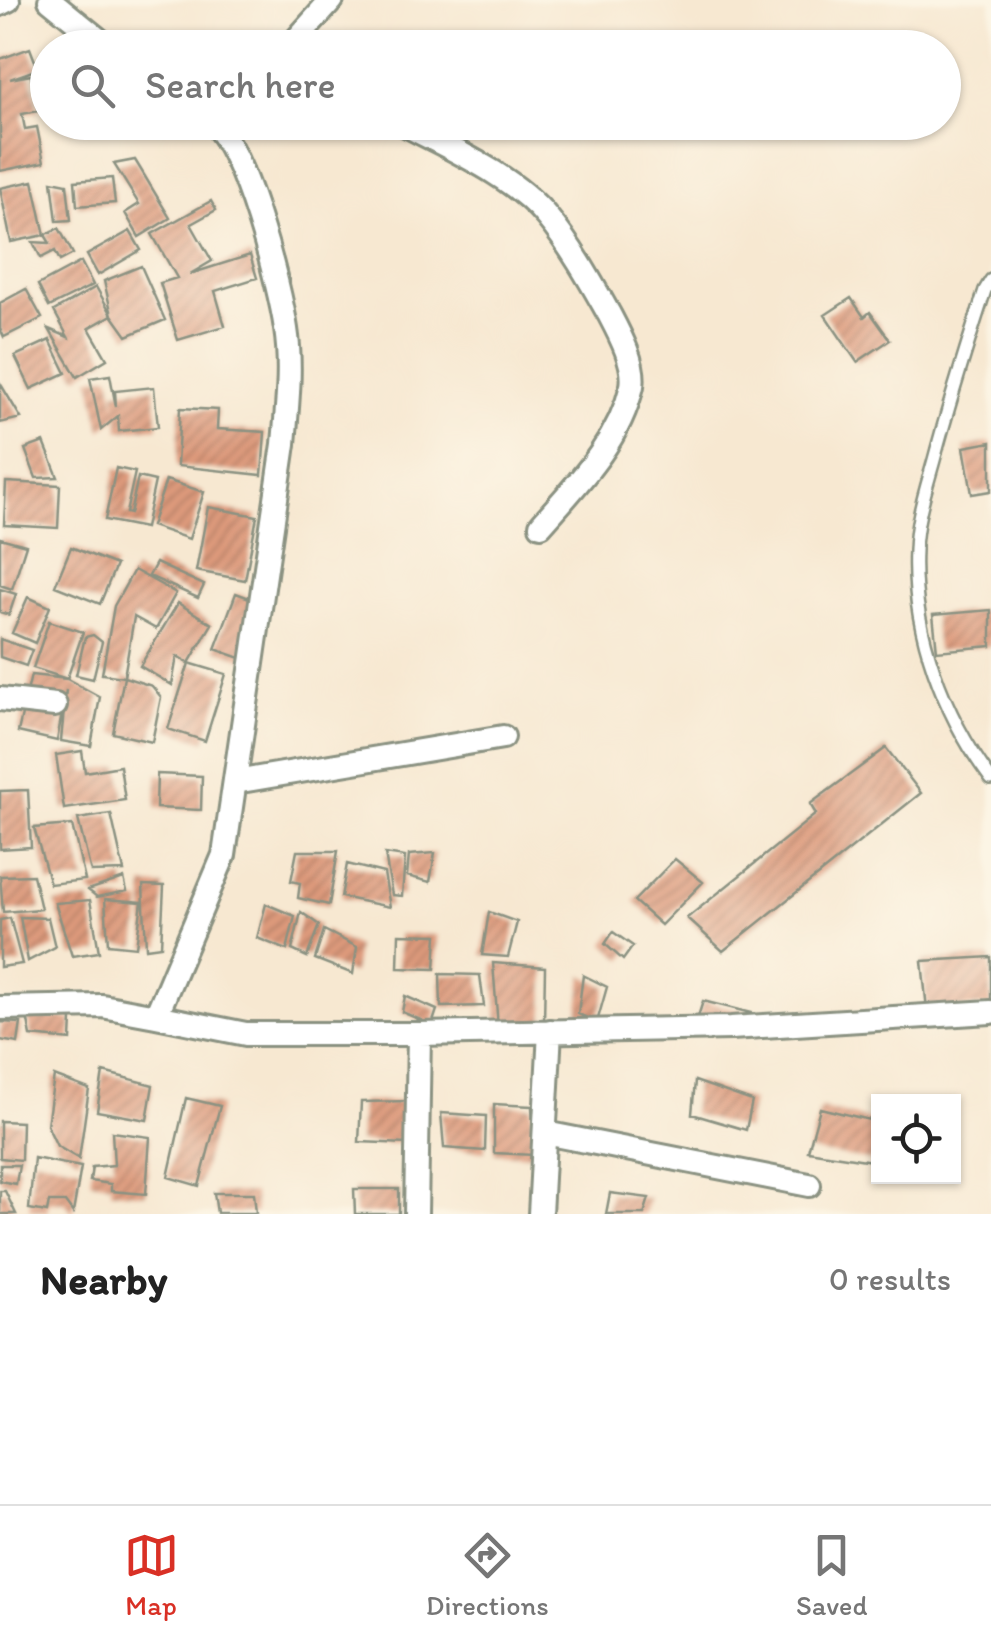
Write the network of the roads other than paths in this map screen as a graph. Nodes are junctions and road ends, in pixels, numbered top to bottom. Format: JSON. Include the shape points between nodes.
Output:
{"nodes":[{"id":1,"x":8,"y":0,"type":"edge"},
{"id":2,"x":50,"y":0,"type":"edge"},
{"id":3,"x":332,"y":0,"type":"edge"},
{"id":4,"x":0,"y":4,"type":"edge"},
{"id":5,"x":87,"y":30,"type":"edge"},
{"id":6,"x":309,"y":30,"type":"edge"},
{"id":7,"x":228,"y":140,"type":"edge"},
{"id":8,"x":434,"y":140,"type":"edge"},
{"id":9,"x":991,"y":280,"type":"edge"},
{"id":10,"x":541,"y":525,"type":"dead end"},
{"id":11,"x":0,"y":699,"type":"edge"},
{"id":12,"x":55,"y":705,"type":"dead end"},
{"id":13,"x":502,"y":737,"type":"dead end"},
{"id":14,"x":991,"y":779,"type":"edge"},
{"id":15,"x":235,"y":782,"type":"junction"},
{"id":16,"x":0,"y":1008,"type":"edge"},
{"id":17,"x":991,"y":1012,"type":"edge"},
{"id":18,"x":156,"y":1016,"type":"junction"},
{"id":19,"x":550,"y":1031,"type":"junction"},
{"id":20,"x":419,"y":1034,"type":"junction"},
{"id":21,"x":544,"y":1132,"type":"junction"},
{"id":22,"x":809,"y":1185,"type":"dead end"},
{"id":23,"x":416,"y":1214,"type":"edge"},
{"id":24,"x":540,"y":1214,"type":"edge"}],
"edges":[{"from":1,"to":4,"type":"street"},
{"from":2,"to":5,"type":"street"},
{"from":3,"to":6,"type":"street"},
{"from":7,"to":15,"type":"street","via":[[276,282],[289,380]]},
{"from":8,"to":10,"type":"street","via":[[492,171],[546,215],[622,339],[633,380],[620,423],[597,461]]},
{"from":9,"to":14,"type":"lane","via":[[949,404],[914,547],[924,641]]},
{"from":11,"to":12,"type":"street"},
{"from":13,"to":15,"type":"street"},
{"from":15,"to":18,"type":"street","via":[[224,854]]},
{"from":16,"to":18,"type":"street","via":[[102,1006]]},
{"from":17,"to":19,"type":"street"},
{"from":18,"to":20,"type":"street","via":[[246,1034]]},
{"from":19,"to":20,"type":"street"},
{"from":19,"to":21,"type":"street"},
{"from":20,"to":23,"type":"street"},
{"from":21,"to":22,"type":"street"},
{"from":21,"to":24,"type":"street"}]}
